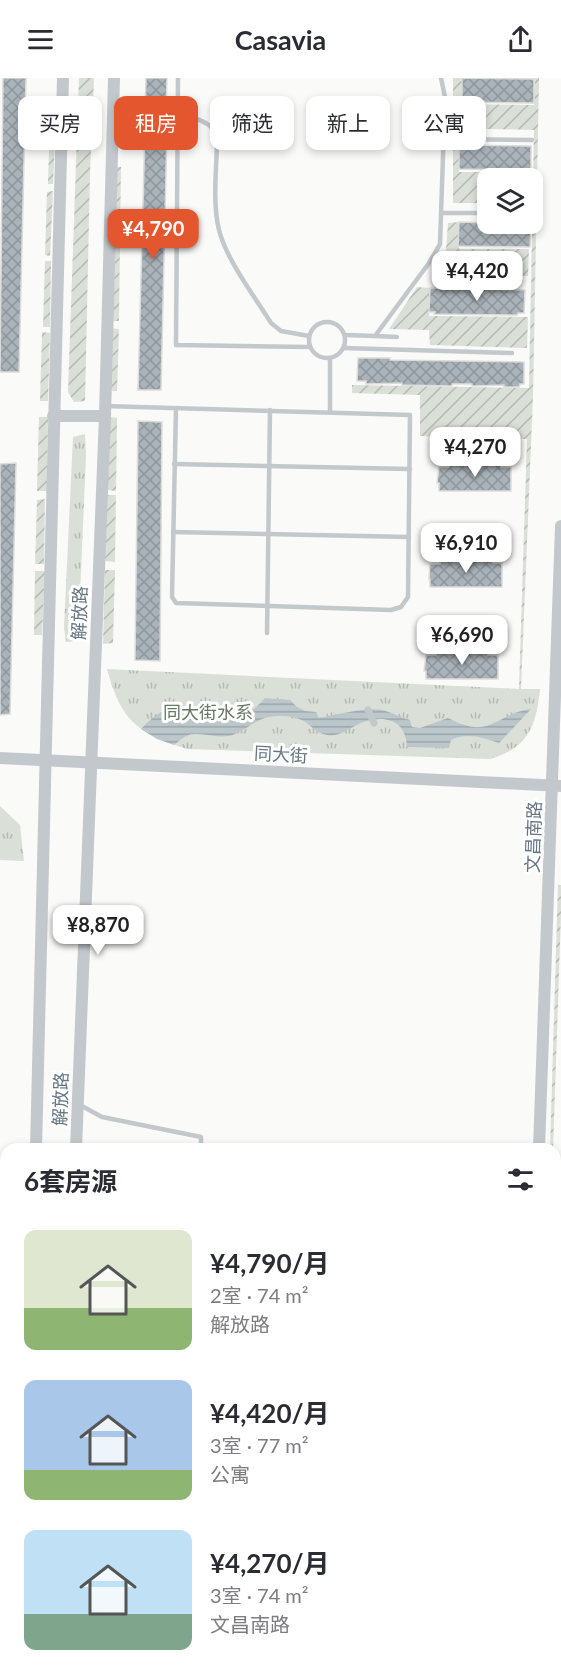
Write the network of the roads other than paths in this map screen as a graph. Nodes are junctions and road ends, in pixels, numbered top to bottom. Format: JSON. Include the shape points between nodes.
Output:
{"nodes":[{"id":1,"x":63,"y":78,"type":"edge"},
{"id":2,"x":114,"y":78,"type":"edge"},
{"id":3,"x":178,"y":78,"type":"edge"},
{"id":4,"x":441,"y":78,"type":"edge"},
{"id":5,"x":178,"y":96,"type":"edge"},
{"id":6,"x":445,"y":96,"type":"edge"},
{"id":7,"x":112,"y":117,"type":"joint"},
{"id":8,"x":198,"y":121,"type":"edge"},
{"id":9,"x":486,"y":139,"type":"edge"},
{"id":10,"x":532,"y":140,"type":"dead end"},
{"id":11,"x":178,"y":150,"type":"edge"},
{"id":12,"x":443,"y":150,"type":"edge"},
{"id":13,"x":442,"y":213,"type":"junction"},
{"id":14,"x":477,"y":213,"type":"edge"},
{"id":15,"x":345,"y":335,"type":"junction"},
{"id":16,"x":309,"y":336,"type":"junction"},
{"id":17,"x":375,"y":336,"type":"junction"},
{"id":18,"x":397,"y":336,"type":"dead end"},
{"id":19,"x":310,"y":347,"type":"junction"},
{"id":20,"x":344,"y":348,"type":"junction"},
{"id":21,"x":512,"y":353,"type":"dead end"},
{"id":22,"x":330,"y":358,"type":"junction"},
{"id":23,"x":176,"y":408,"type":"junction"},
{"id":24,"x":270,"y":410,"type":"junction"},
{"id":25,"x":105,"y":411,"type":"junction"},
{"id":26,"x":330,"y":412,"type":"junction"},
{"id":27,"x":53,"y":416,"type":"junction"},
{"id":28,"x":174,"y":464,"type":"junction"},
{"id":29,"x":268,"y":466,"type":"junction"},
{"id":30,"x":410,"y":469,"type":"junction"},
{"id":31,"x":561,"y":526,"type":"edge"},
{"id":32,"x":173,"y":532,"type":"junction"},
{"id":33,"x":268,"y":534,"type":"junction"},
{"id":34,"x":409,"y":537,"type":"junction"},
{"id":35,"x":268,"y":606,"type":"junction"},
{"id":36,"x":267,"y":633,"type":"dead end"},
{"id":37,"x":368,"y":710,"type":"dead end"},
{"id":38,"x":374,"y":723,"type":"dead end"},
{"id":39,"x":0,"y":758,"type":"edge"},
{"id":40,"x":47,"y":760,"type":"junction"},
{"id":41,"x":91,"y":762,"type":"junction"},
{"id":42,"x":557,"y":785,"type":"edge"},
{"id":43,"x":77,"y":1104,"type":"junction"},
{"id":44,"x":36,"y":1143,"type":"edge"},
{"id":45,"x":76,"y":1143,"type":"edge"},
{"id":46,"x":201,"y":1143,"type":"edge"},
{"id":47,"x":539,"y":1143,"type":"edge"}],
"edges":[{"from":1,"to":27,"type":"street","name":"解放路"},
{"from":2,"to":7,"type":"street","name":"解放路"},
{"from":3,"to":5,"type":"lane"},
{"from":4,"to":6,"type":"lane"},
{"from":7,"to":25,"type":"street","name":"解放路"},
{"from":8,"to":16,"type":"lane","via":[[206,122],[217,137],[216,208],[224,246],[271,323],[281,331]]},
{"from":9,"to":10,"type":"lane"},
{"from":11,"to":19,"type":"lane","via":[[176,345]]},
{"from":12,"to":13,"type":"lane"},
{"from":13,"to":14,"type":"lane"},
{"from":13,"to":17,"type":"lane","via":[[440,243]]},
{"from":15,"to":16,"type":"lane","via":[[338,325],[326,322],[315,326]]},
{"from":15,"to":17,"type":"lane"},
{"from":15,"to":20,"type":"lane"},
{"from":16,"to":19,"type":"lane"},
{"from":17,"to":18,"type":"lane"},
{"from":19,"to":22,"type":"lane","via":[[318,356]]},
{"from":20,"to":21,"type":"lane"},
{"from":20,"to":22,"type":"lane"},
{"from":22,"to":26,"type":"lane"},
{"from":23,"to":24,"type":"lane"},
{"from":23,"to":25,"type":"lane"},
{"from":23,"to":28,"type":"lane"},
{"from":24,"to":26,"type":"lane"},
{"from":24,"to":29,"type":"lane"},
{"from":25,"to":27,"type":"street"},
{"from":25,"to":41,"type":"street","name":"解放路"},
{"from":26,"to":30,"type":"lane","via":[[410,415]]},
{"from":27,"to":40,"type":"street","name":"解放路"},
{"from":28,"to":29,"type":"lane"},
{"from":28,"to":32,"type":"lane"},
{"from":29,"to":30,"type":"lane"},
{"from":29,"to":33,"type":"lane"},
{"from":30,"to":34,"type":"lane"},
{"from":31,"to":42,"type":"street","name":"文昌南路"},
{"from":32,"to":33,"type":"lane"},
{"from":32,"to":35,"type":"lane","via":[[172,597],[176,603]]},
{"from":33,"to":34,"type":"lane"},
{"from":33,"to":35,"type":"lane"},
{"from":34,"to":35,"type":"lane","via":[[408,597],[401,607],[391,610]]},
{"from":35,"to":36,"type":"lane"},
{"from":37,"to":38,"type":"street"},
{"from":39,"to":40,"type":"street","name":"同大街"},
{"from":40,"to":41,"type":"street","name":"同大街"},
{"from":40,"to":44,"type":"street","name":"解放路"},
{"from":41,"to":42,"type":"street","name":"同大街"},
{"from":41,"to":43,"type":"street","name":"解放路"},
{"from":42,"to":47,"type":"street","name":"文昌南路"},
{"from":43,"to":45,"type":"street","name":"解放路"},
{"from":43,"to":46,"type":"lane","via":[[102,1117],[201,1137]]}]}
